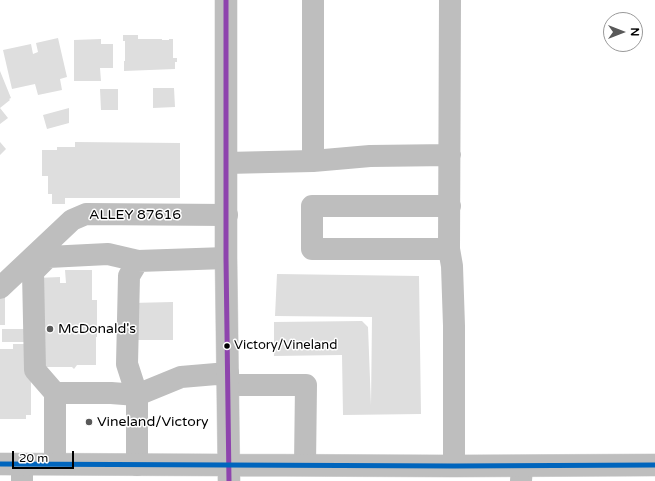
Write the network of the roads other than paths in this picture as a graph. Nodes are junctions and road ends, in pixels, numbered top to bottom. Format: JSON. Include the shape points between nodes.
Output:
{"nodes":[{"id":1,"x":226,"y":0,"type":"edge"},
{"id":2,"x":313,"y":0,"type":"edge"},
{"id":3,"x":450,"y":0,"type":"edge"},
{"id":4,"x":450,"y":155,"type":"junction"},
{"id":5,"x":313,"y":161,"type":"junction"},
{"id":6,"x":226,"y":163,"type":"junction"},
{"id":7,"x":450,"y":206,"type":"junction"},
{"id":8,"x":227,"y":215,"type":"junction"},
{"id":9,"x":449,"y":249,"type":"junction"},
{"id":10,"x":226,"y":258,"type":"junction"},
{"id":11,"x":138,"y":261,"type":"junction"},
{"id":12,"x":0,"y":288,"type":"edge"},
{"id":13,"x":228,"y":379,"type":"junction"},
{"id":14,"x":54,"y":393,"type":"junction"},
{"id":15,"x":137,"y":395,"type":"junction"},
{"id":16,"x":0,"y":464,"type":"edge"},
{"id":17,"x":55,"y":464,"type":"junction"},
{"id":18,"x":137,"y":465,"type":"junction"},
{"id":19,"x":306,"y":465,"type":"junction"},
{"id":20,"x":655,"y":465,"type":"edge"},
{"id":21,"x":454,"y":466,"type":"junction"},
{"id":22,"x":22,"y":472,"type":"edge"},
{"id":23,"x":229,"y":473,"type":"edge"},
{"id":24,"x":522,"y":474,"type":"edge"}],
"edges":[{"from":1,"to":6,"type":"main road"},
{"from":2,"to":5,"type":"main road"},
{"from":3,"to":4,"type":"main road"},
{"from":4,"to":5,"type":"main road","via":[[370,156]]},
{"from":4,"to":7,"type":"main road"},
{"from":5,"to":6,"type":"main road"},
{"from":6,"to":8,"type":"main road"},
{"from":7,"to":9,"type":"main road"},
{"from":7,"to":9,"type":"main road","via":[[312,206],[312,249]]},
{"from":8,"to":10,"type":"main road"},
{"from":8,"to":12,"type":"main road","name":"ALLEY 87616","via":[[86,214],[72,220]]},
{"from":9,"to":21,"type":"main road","via":[[454,326]]},
{"from":10,"to":11,"type":"main road"},
{"from":10,"to":13,"type":"main road"},
{"from":11,"to":14,"type":"main road","via":[[108,254],[48,257],[33,272],[35,370]]},
{"from":11,"to":15,"type":"main road","via":[[129,276],[127,364]]},
{"from":13,"to":15,"type":"main road","via":[[181,378]]},
{"from":13,"to":19,"type":"main road","via":[[306,385]]},
{"from":13,"to":23,"type":"main road"},
{"from":14,"to":15,"type":"main road","via":[[111,392]]},
{"from":14,"to":17,"type":"main road"},
{"from":15,"to":18,"type":"main road"},
{"from":16,"to":22,"type":"main road"},
{"from":17,"to":18,"type":"main road"},
{"from":17,"to":22,"type":"main road"},
{"from":18,"to":23,"type":"main road"},
{"from":19,"to":21,"type":"main road"},
{"from":19,"to":23,"type":"main road"},
{"from":20,"to":24,"type":"main road"},
{"from":21,"to":24,"type":"main road"}]}
